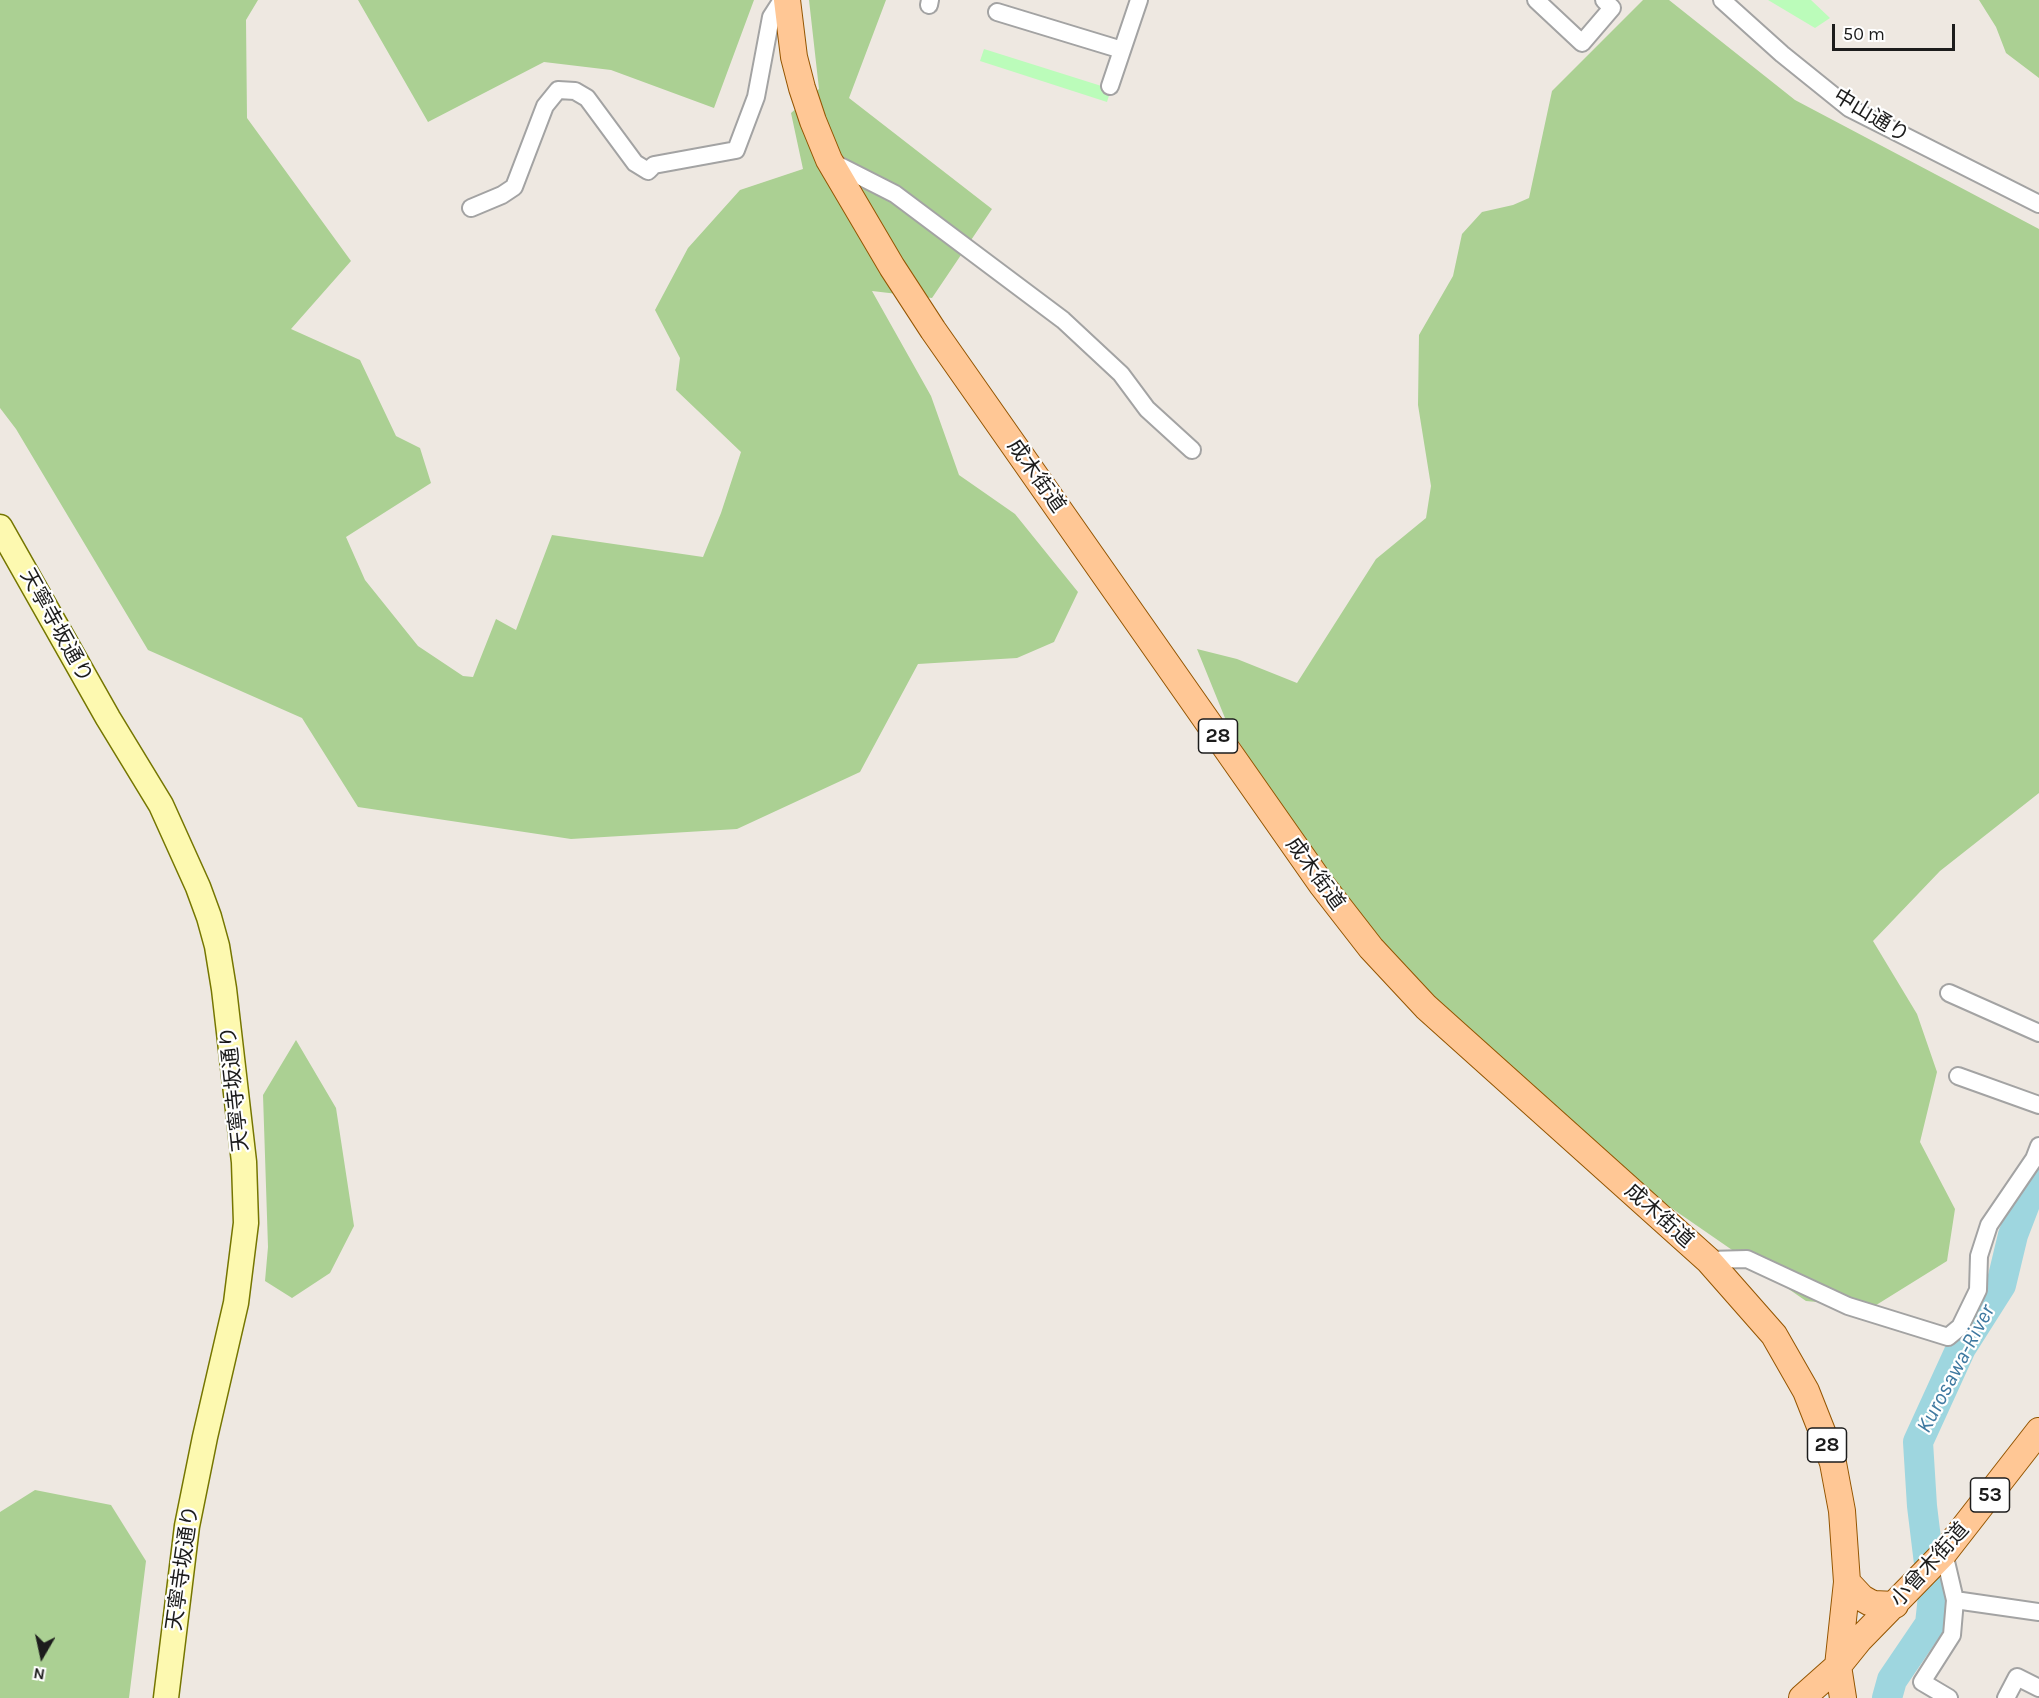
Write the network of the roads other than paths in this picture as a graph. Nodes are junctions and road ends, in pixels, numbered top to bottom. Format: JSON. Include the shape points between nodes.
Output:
{"nodes":[{"id":1,"x":782,"y":0,"type":"edge"},
{"id":2,"x":787,"y":0,"type":"edge"},
{"id":3,"x":1139,"y":0,"type":"edge"},
{"id":4,"x":1536,"y":0,"type":"edge"},
{"id":5,"x":1604,"y":0,"type":"edge"},
{"id":6,"x":1722,"y":0,"type":"edge"},
{"id":7,"x":997,"y":12,"type":"dead end"},
{"id":8,"x":1122,"y":50,"type":"junction"},
{"id":9,"x":1110,"y":86,"type":"dead end"},
{"id":10,"x":830,"y":160,"type":"junction"},
{"id":11,"x":2039,"y":204,"type":"edge"},
{"id":12,"x":471,"y":208,"type":"dead end"},
{"id":13,"x":1192,"y":450,"type":"dead end"},
{"id":14,"x":0,"y":527,"type":"edge"},
{"id":15,"x":1949,"y":993,"type":"dead end"},
{"id":16,"x":2039,"y":1034,"type":"edge"},
{"id":17,"x":1958,"y":1076,"type":"dead end"},
{"id":18,"x":2039,"y":1105,"type":"edge"},
{"id":19,"x":2039,"y":1146,"type":"edge"},
{"id":20,"x":1708,"y":1260,"type":"junction"},
{"id":21,"x":2039,"y":1431,"type":"edge"},
{"id":22,"x":1942,"y":1556,"type":"junction"},
{"id":23,"x":1846,"y":1582,"type":"junction"},
{"id":24,"x":1954,"y":1600,"type":"junction"},
{"id":25,"x":1894,"y":1605,"type":"junction"},
{"id":26,"x":2039,"y":1612,"type":"edge"},
{"id":27,"x":1838,"y":1666,"type":"junction"},
{"id":28,"x":2039,"y":1688,"type":"edge"},
{"id":29,"x":166,"y":1698,"type":"edge"},
{"id":30,"x":1802,"y":1698,"type":"edge"},
{"id":31,"x":1843,"y":1698,"type":"edge"},
{"id":32,"x":1949,"y":1698,"type":"edge"},
{"id":33,"x":2006,"y":1698,"type":"edge"}],
"edges":[{"from":1,"to":12,"type":"street","via":[[771,16],[756,97],[736,150],[654,165],[648,171],[635,163],[587,98],[575,91],[558,90],[545,106],[514,187]]},
{"from":2,"to":10,"type":"main road","name":"成木街道","number":"28","via":[[802,88]]},
{"from":3,"to":8,"type":"street"},
{"from":4,"to":5,"type":"street","via":[[1582,43],[1612,8]]},
{"from":6,"to":11,"type":"street","name":"中山通り","via":[[1849,108]]},
{"from":7,"to":8,"type":"street"},
{"from":8,"to":9,"type":"street"},
{"from":10,"to":13,"type":"street","via":[[895,194],[1062,320],[1121,374],[1147,410]]},
{"from":10,"to":20,"type":"main road","name":"成木街道","number":"28","via":[[933,330],[1322,885],[1371,948],[1426,1007]]},
{"from":14,"to":29,"type":"street","name":"天寧寺坂通り","via":[[161,805],[209,917],[224,989],[244,1162],[246,1223],[236,1303],[187,1526]]},
{"from":15,"to":16,"type":"street"},
{"from":17,"to":18,"type":"street"},
{"from":19,"to":20,"type":"street","via":[[1989,1225],[1980,1256],[1978,1290],[1960,1327],[1948,1337],[1848,1306],[1747,1259]]},
{"from":20,"to":23,"type":"main road","name":"成木街道","number":"28","via":[[1774,1335],[1806,1391],[1835,1473],[1842,1511]]},
{"from":21,"to":22,"type":"main road","name":"小曾木街道","number":"53"},
{"from":22,"to":24,"type":"street"},
{"from":22,"to":25,"type":"main road","name":"小曾木街道","number":"53"},
{"from":23,"to":25,"type":"main road","via":[[1869,1602]]},
{"from":23,"to":27,"type":"main road","name":"成木街道","number":"28"},
{"from":24,"to":26,"type":"street"},
{"from":24,"to":32,"type":"street","via":[[1952,1635],[1922,1682]]},
{"from":25,"to":27,"type":"main road","name":"小曾木街道","number":"53"},
{"from":27,"to":30,"type":"main road","name":"小曾木街道"},
{"from":27,"to":31,"type":"main road","name":"成木街道"},
{"from":28,"to":33,"type":"street","via":[[2017,1677]]}]}
